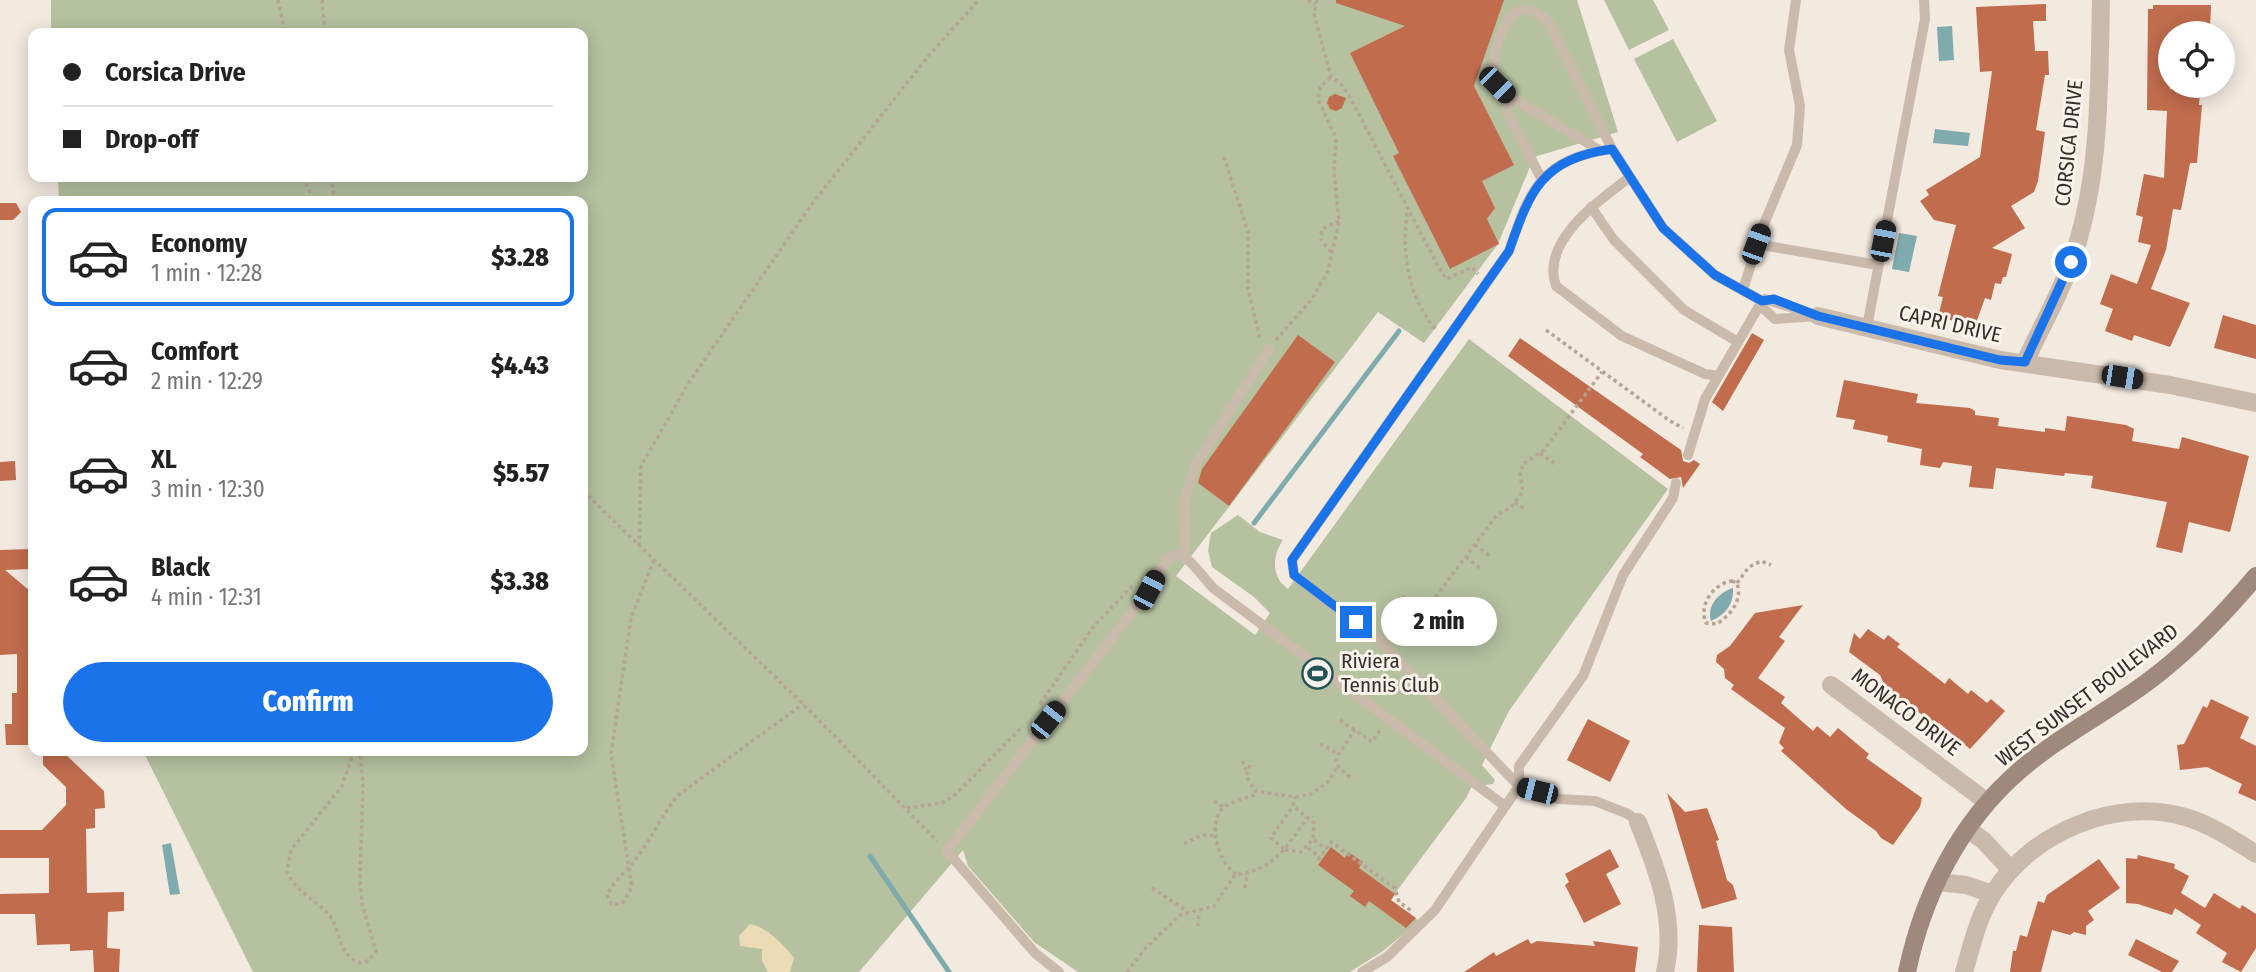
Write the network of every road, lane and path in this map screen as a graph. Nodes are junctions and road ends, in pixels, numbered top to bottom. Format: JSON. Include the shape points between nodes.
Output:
{"nodes":[{"id":1,"x":278,"y":0,"type":"edge"},
{"id":2,"x":322,"y":0,"type":"edge"},
{"id":3,"x":979,"y":0,"type":"edge"},
{"id":4,"x":1308,"y":0,"type":"edge"},
{"id":5,"x":1796,"y":0,"type":"edge"},
{"id":6,"x":1924,"y":0,"type":"edge"},
{"id":7,"x":2101,"y":0,"type":"edge"},
{"id":8,"x":1316,"y":3,"type":"edge"},
{"id":9,"x":284,"y":28,"type":"edge"},
{"id":10,"x":324,"y":28,"type":"edge"},
{"id":11,"x":1508,"y":96,"type":"junction"},
{"id":12,"x":1606,"y":150,"type":"junction"},
{"id":13,"x":1224,"y":157,"type":"dead end"},
{"id":14,"x":1629,"y":178,"type":"junction"},
{"id":15,"x":1542,"y":180,"type":"junction"},
{"id":16,"x":1591,"y":207,"type":"junction"},
{"id":17,"x":1408,"y":212,"type":"junction"},
{"id":18,"x":1339,"y":221,"type":"dead end"},
{"id":19,"x":1756,"y":244,"type":"junction"},
{"id":20,"x":1331,"y":252,"type":"dead end"},
{"id":21,"x":1878,"y":265,"type":"junction"},
{"id":22,"x":1485,"y":283,"type":"junction"},
{"id":23,"x":1743,"y":290,"type":"junction"},
{"id":24,"x":1762,"y":301,"type":"junction"},
{"id":25,"x":1818,"y":316,"type":"junction"},
{"id":26,"x":1867,"y":327,"type":"junction"},
{"id":27,"x":1546,"y":330,"type":"dead end"},
{"id":28,"x":1445,"y":340,"type":"junction"},
{"id":29,"x":1738,"y":342,"type":"junction"},
{"id":30,"x":1265,"y":347,"type":"joint"},
{"id":31,"x":2025,"y":362,"type":"junction"},
{"id":32,"x":1602,"y":372,"type":"junction"},
{"id":33,"x":1718,"y":376,"type":"junction"},
{"id":34,"x":2256,"y":403,"type":"edge"},
{"id":35,"x":1695,"y":430,"type":"junction"},
{"id":36,"x":1540,"y":453,"type":"junction"},
{"id":37,"x":1688,"y":456,"type":"dead end"},
{"id":38,"x":1556,"y":465,"type":"dead end"},
{"id":39,"x":1676,"y":484,"type":"dead end"},
{"id":40,"x":588,"y":496,"type":"edge"},
{"id":41,"x":1516,"y":502,"type":"junction"},
{"id":42,"x":1524,"y":509,"type":"dead end"},
{"id":43,"x":1475,"y":545,"type":"junction"},
{"id":44,"x":639,"y":546,"type":"junction"},
{"id":45,"x":1490,"y":556,"type":"dead end"},
{"id":46,"x":1185,"y":557,"type":"junction"},
{"id":47,"x":1466,"y":557,"type":"junction"},
{"id":48,"x":654,"y":560,"type":"junction"},
{"id":49,"x":1771,"y":565,"type":"dead end"},
{"id":50,"x":1480,"y":568,"type":"dead end"},
{"id":51,"x":2256,"y":576,"type":"edge"},
{"id":52,"x":1737,"y":583,"type":"junction"},
{"id":53,"x":1402,"y":596,"type":"dead end"},
{"id":54,"x":1427,"y":609,"type":"junction"},
{"id":55,"x":1392,"y":654,"type":"junction"},
{"id":56,"x":1831,"y":685,"type":"dead end"},
{"id":57,"x":803,"y":704,"type":"junction"},
{"id":58,"x":1340,"y":720,"type":"dead end"},
{"id":59,"x":1355,"y":730,"type":"junction"},
{"id":60,"x":1371,"y":743,"type":"dead end"},
{"id":61,"x":1320,"y":744,"type":"dead end"},
{"id":62,"x":1339,"y":752,"type":"junction"},
{"id":63,"x":352,"y":756,"type":"edge"},
{"id":64,"x":360,"y":756,"type":"edge"},
{"id":65,"x":1242,"y":761,"type":"dead end"},
{"id":66,"x":1250,"y":765,"type":"dead end"},
{"id":67,"x":1338,"y":765,"type":"junction"},
{"id":68,"x":1247,"y":772,"type":"junction"},
{"id":69,"x":1350,"y":777,"type":"dead end"},
{"id":70,"x":1519,"y":786,"type":"junction"},
{"id":71,"x":1260,"y":793,"type":"junction"},
{"id":72,"x":1295,"y":797,"type":"junction"},
{"id":73,"x":1214,"y":801,"type":"dead end"},
{"id":74,"x":1987,"y":802,"type":"junction"},
{"id":75,"x":1293,"y":806,"type":"junction"},
{"id":76,"x":1505,"y":806,"type":"junction"},
{"id":77,"x":1224,"y":807,"type":"junction"},
{"id":78,"x":1307,"y":818,"type":"junction"},
{"id":79,"x":1638,"y":822,"type":"joint"},
{"id":80,"x":1967,"y":829,"type":"junction"},
{"id":81,"x":1216,"y":836,"type":"junction"},
{"id":82,"x":1313,"y":839,"type":"junction"},
{"id":83,"x":1184,"y":844,"type":"dead end"},
{"id":84,"x":1307,"y":847,"type":"junction"},
{"id":85,"x":1284,"y":849,"type":"junction"},
{"id":86,"x":1326,"y":849,"type":"junction"},
{"id":87,"x":947,"y":851,"type":"junction"},
{"id":88,"x":1298,"y":852,"type":"junction"},
{"id":89,"x":2256,"y":854,"type":"edge"},
{"id":90,"x":1278,"y":857,"type":"junction"},
{"id":91,"x":1295,"y":858,"type":"dead end"},
{"id":92,"x":630,"y":867,"type":"junction"},
{"id":93,"x":2010,"y":869,"type":"junction"},
{"id":94,"x":1231,"y":871,"type":"junction"},
{"id":95,"x":1237,"y":874,"type":"junction"},
{"id":96,"x":1247,"y":874,"type":"junction"},
{"id":97,"x":1231,"y":878,"type":"junction"},
{"id":98,"x":1937,"y":882,"type":"junction"},
{"id":99,"x":1152,"y":888,"type":"dead end"},
{"id":100,"x":1245,"y":888,"type":"dead end"},
{"id":101,"x":1993,"y":894,"type":"junction"},
{"id":102,"x":1187,"y":911,"type":"junction"},
{"id":103,"x":1199,"y":912,"type":"junction"},
{"id":104,"x":1426,"y":921,"type":"junction"},
{"id":105,"x":1198,"y":926,"type":"dead end"},
{"id":106,"x":1059,"y":972,"type":"edge"},
{"id":107,"x":1127,"y":972,"type":"edge"},
{"id":108,"x":1362,"y":972,"type":"edge"},
{"id":109,"x":1665,"y":972,"type":"edge"},
{"id":110,"x":1907,"y":972,"type":"edge"},
{"id":111,"x":1964,"y":972,"type":"edge"}],
"edges":[{"from":1,"to":9,"type":"path"},
{"from":2,"to":10,"type":"path"},
{"from":3,"to":44,"type":"path","via":[[929,55],[813,204],[688,384],[641,466]]},
{"from":4,"to":8,"type":"path"},
{"from":5,"to":19,"type":"lane","via":[[1789,50],[1800,106],[1797,145]]},
{"from":6,"to":21,"type":"lane","via":[[1925,19]]},
{"from":7,"to":31,"type":"street","name":"CORSICA DRIVE","via":[[2091,183],[2071,262]]},
{"from":8,"to":17,"type":"path","via":[[1314,14],[1331,77],[1350,97]]},
{"from":11,"to":12,"type":"lane"},
{"from":11,"to":12,"type":"lane","via":[[1493,73],[1497,48],[1508,19],[1520,10],[1534,10],[1548,21]]},
{"from":11,"to":15,"type":"lane","via":[[1507,112]]},
{"from":12,"to":14,"type":"lane"},
{"from":12,"to":15,"type":"lane","via":[[1562,164]]},
{"from":13,"to":30,"type":"path","via":[[1248,233],[1248,289]]},
{"from":14,"to":16,"type":"lane"},
{"from":14,"to":23,"type":"lane","via":[[1663,228],[1688,253]]},
{"from":15,"to":22,"type":"lane","via":[[1526,200],[1509,251]]},
{"from":16,"to":29,"type":"lane","via":[[1614,240],[1684,310]]},
{"from":16,"to":33,"type":"lane","via":[[1553,255],[1551,273],[1556,286],[1622,336]]},
{"from":17,"to":22,"type":"path","via":[[1446,279],[1472,267]]},
{"from":17,"to":28,"type":"path","via":[[1404,243],[1409,279],[1416,299]]},
{"from":18,"to":20,"type":"path","via":[[1322,229],[1321,240]]},
{"from":19,"to":21,"type":"lane"},
{"from":19,"to":23,"type":"lane"},
{"from":21,"to":26,"type":"lane"},
{"from":22,"to":28,"type":"lane"},
{"from":23,"to":24,"type":"lane"},
{"from":24,"to":25,"type":"lane","name":"CAPRI DRIVE","via":[[1774,299]]},
{"from":24,"to":25,"type":"lane","via":[[1765,312],[1775,319]]},
{"from":24,"to":29,"type":"lane"},
{"from":25,"to":26,"type":"street","name":"CAPRI DRIVE"},
{"from":26,"to":31,"type":"street","name":"CAPRI DRIVE"},
{"from":27,"to":32,"type":"path"},
{"from":28,"to":55,"type":"lane","via":[[1292,560],[1294,575]]},
{"from":29,"to":33,"type":"lane"},
{"from":30,"to":46,"type":"lane","via":[[1195,466],[1184,503]]},
{"from":31,"to":34,"type":"street","name":"CAPRI DRIVE"},
{"from":32,"to":35,"type":"path","via":[[1676,425]]},
{"from":32,"to":36,"type":"path"},
{"from":33,"to":35,"type":"lane"},
{"from":35,"to":37,"type":"lane"},
{"from":36,"to":38,"type":"path"},
{"from":36,"to":41,"type":"path","via":[[1521,467],[1524,489]]},
{"from":39,"to":70,"type":"lane","via":[[1673,498],[1623,575],[1583,676],[1519,766]]},
{"from":40,"to":44,"type":"path"},
{"from":41,"to":42,"type":"path"},
{"from":41,"to":43,"type":"path","via":[[1497,515]]},
{"from":43,"to":45,"type":"path"},
{"from":43,"to":47,"type":"path"},
{"from":44,"to":48,"type":"path"},
{"from":46,"to":76,"type":"lane","via":[[1213,588]]},
{"from":46,"to":87,"type":"lane","via":[[1175,554],[1166,558],[1149,590]]},
{"from":47,"to":50,"type":"path"},
{"from":47,"to":54,"type":"path"},
{"from":48,"to":57,"type":"path"},
{"from":48,"to":92,"type":"path","via":[[631,618],[611,754]]},
{"from":49,"to":52,"type":"path","via":[[1761,561],[1749,567]]},
{"from":51,"to":74,"type":"main road","name":"WEST SUNSET BOULEVARD","via":[[2192,645],[2150,680],[2019,771]]},
{"from":52,"to":52,"type":"path","via":[[1724,582],[1711,595],[1703,609],[1706,623],[1717,624],[1728,615],[1740,592]]},
{"from":53,"to":54,"type":"path"},
{"from":54,"to":55,"type":"path"},
{"from":55,"to":70,"type":"lane"},
{"from":56,"to":74,"type":"street","name":"MONACO DRIVE"},
{"from":57,"to":87,"type":"path"},
{"from":57,"to":92,"type":"path","via":[[677,796]]},
{"from":58,"to":59,"type":"path"},
{"from":59,"to":60,"type":"path"},
{"from":59,"to":62,"type":"path"},
{"from":61,"to":62,"type":"path"},
{"from":62,"to":67,"type":"path"},
{"from":63,"to":64,"type":"path","via":[[342,786],[291,850],[287,872],[300,893],[332,919],[342,948],[360,963],[376,951],[360,879]]},
{"from":65,"to":68,"type":"path"},
{"from":66,"to":68,"type":"path"},
{"from":67,"to":69,"type":"path"},
{"from":67,"to":72,"type":"path","via":[[1322,789]]},
{"from":68,"to":71,"type":"path","via":[[1250,787]]},
{"from":70,"to":76,"type":"lane"},
{"from":70,"to":79,"type":"lane","via":[[1558,799],[1595,801]]},
{"from":71,"to":72,"type":"path"},
{"from":71,"to":77,"type":"path"},
{"from":72,"to":75,"type":"path"},
{"from":73,"to":77,"type":"path"},
{"from":74,"to":80,"type":"main road","name":"WEST SUNSET BOULEVARD"},
{"from":75,"to":78,"type":"path"},
{"from":75,"to":85,"type":"path","via":[[1271,838]]},
{"from":76,"to":104,"type":"lane"},
{"from":77,"to":81,"type":"path"},
{"from":78,"to":82,"type":"path","via":[[1314,823]]},
{"from":78,"to":85,"type":"path"},
{"from":79,"to":109,"type":"street","via":[[1664,896],[1668,929]]},
{"from":80,"to":93,"type":"street"},
{"from":80,"to":98,"type":"main road","name":"WEST SUNSET BOULEVARD"},
{"from":81,"to":83,"type":"path","via":[[1201,835]]},
{"from":81,"to":94,"type":"path"},
{"from":82,"to":84,"type":"path"},
{"from":82,"to":86,"type":"path"},
{"from":84,"to":86,"type":"path","via":[[1319,859]]},
{"from":84,"to":88,"type":"path"},
{"from":85,"to":90,"type":"path"},
{"from":86,"to":104,"type":"path","via":[[1331,842],[1395,888],[1399,902]]},
{"from":87,"to":106,"type":"lane","via":[[1035,953]]},
{"from":88,"to":90,"type":"path","via":[[1289,849]]},
{"from":88,"to":91,"type":"path"},
{"from":89,"to":93,"type":"street","via":[[2186,817],[2129,811],[2082,824],[2038,844]]},
{"from":90,"to":96,"type":"path"},
{"from":92,"to":92,"type":"path","via":[[632,887],[623,902],[612,905],[607,895]]},
{"from":93,"to":101,"type":"street"},
{"from":94,"to":95,"type":"path"},
{"from":94,"to":97,"type":"path"},
{"from":95,"to":96,"type":"path"},
{"from":95,"to":97,"type":"path"},
{"from":96,"to":100,"type":"path"},
{"from":97,"to":103,"type":"path","via":[[1214,906]]},
{"from":98,"to":101,"type":"street"},
{"from":98,"to":110,"type":"main road","name":"WEST SUNSET BOULEVARD"},
{"from":99,"to":102,"type":"path"},
{"from":101,"to":111,"type":"street"},
{"from":102,"to":103,"type":"path"},
{"from":102,"to":107,"type":"path"},
{"from":103,"to":105,"type":"path"},
{"from":104,"to":108,"type":"lane","via":[[1387,957]]}]}
